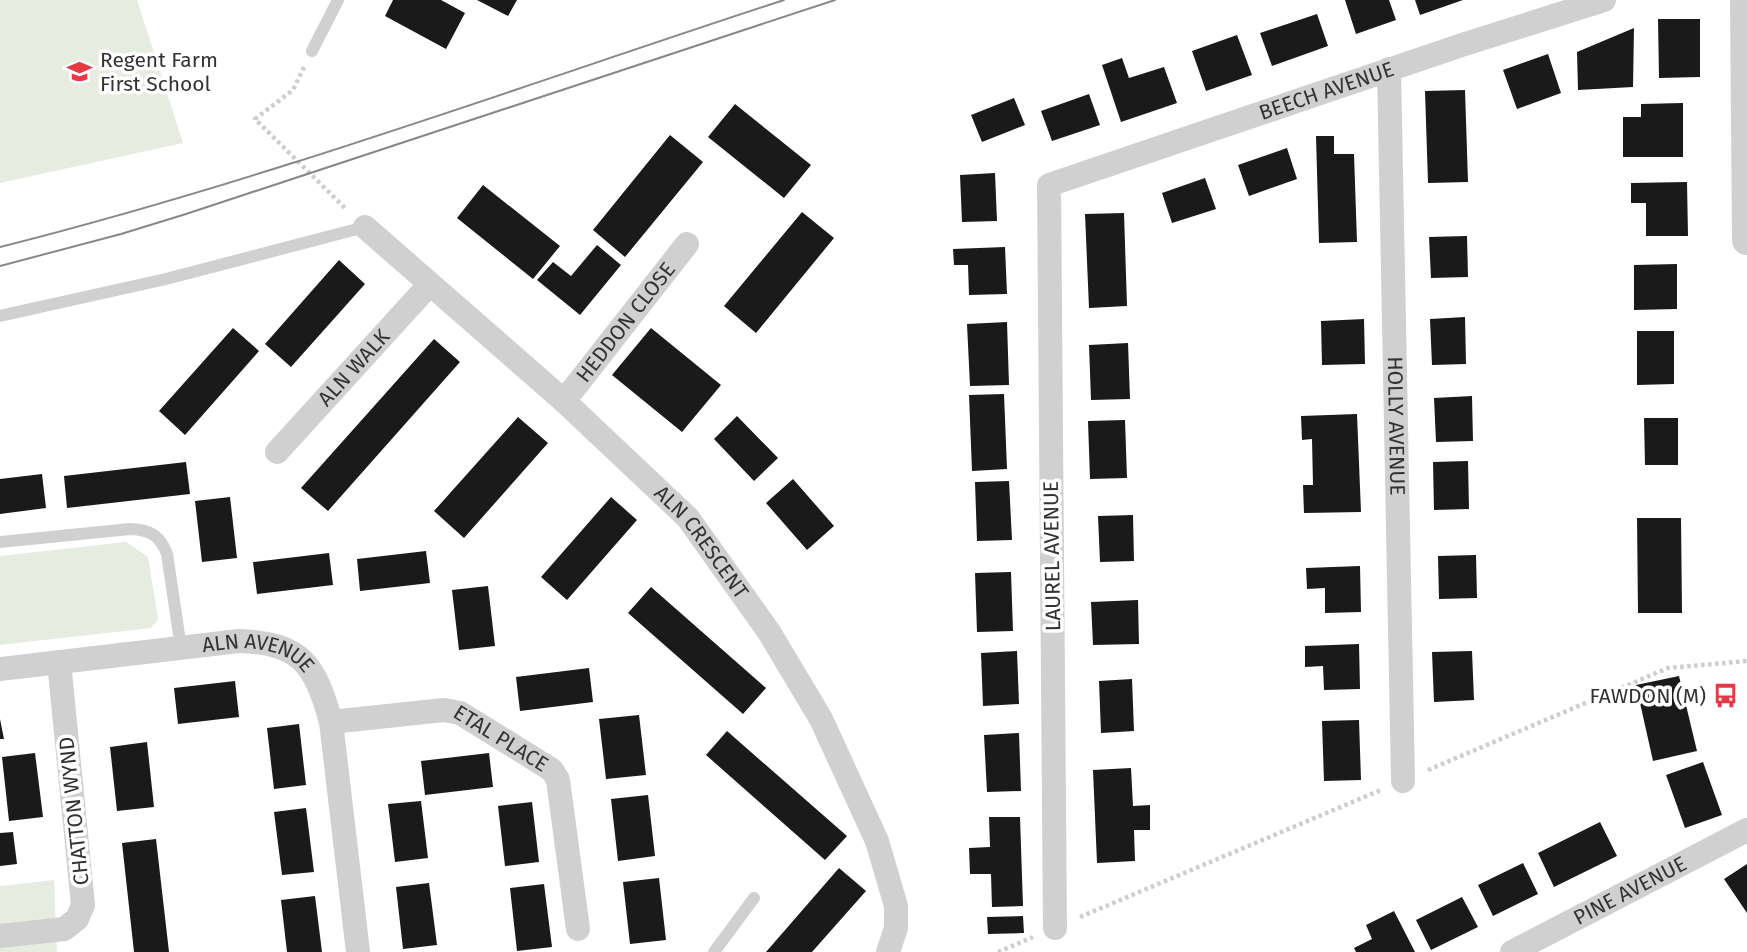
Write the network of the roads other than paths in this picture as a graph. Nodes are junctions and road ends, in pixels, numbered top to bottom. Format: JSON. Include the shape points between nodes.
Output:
{"nodes":[{"id":1,"x":338,"y":0,"type":"edge"},
{"id":2,"x":1604,"y":0,"type":"edge"},
{"id":3,"x":1745,"y":0,"type":"edge"},
{"id":4,"x":313,"y":51,"type":"road end"},
{"id":5,"x":1389,"y":69,"type":"junction"},
{"id":6,"x":1049,"y":185,"type":"joint"},
{"id":7,"x":365,"y":227,"type":"joint"},
{"id":8,"x":1747,"y":240,"type":"edge"},
{"id":9,"x":687,"y":244,"type":"dead end"},
{"id":10,"x":429,"y":284,"type":"junction"},
{"id":11,"x":0,"y":316,"type":"edge"},
{"id":12,"x":564,"y":401,"type":"junction"},
{"id":13,"x":277,"y":452,"type":"dead end"},
{"id":14,"x":0,"y":542,"type":"edge"},
{"id":15,"x":181,"y":648,"type":"junction"},
{"id":16,"x":59,"y":662,"type":"junction"},
{"id":17,"x":0,"y":669,"type":"edge"},
{"id":18,"x":331,"y":722,"type":"junction"},
{"id":19,"x":1403,"y":781,"type":"road end"},
{"id":20,"x":1747,"y":830,"type":"edge"},
{"id":21,"x":754,"y":898,"type":"dead end"},
{"id":22,"x":1055,"y":928,"type":"road end"},
{"id":23,"x":578,"y":929,"type":"dead end"},
{"id":24,"x":0,"y":936,"type":"edge"},
{"id":25,"x":358,"y":952,"type":"edge"},
{"id":26,"x":714,"y":952,"type":"edge"},
{"id":27,"x":888,"y":952,"type":"edge"},
{"id":28,"x":1512,"y":952,"type":"edge"}],
"edges":[{"from":1,"to":4,"type":"lane"},
{"from":2,"to":5,"type":"street","name":"BEECH AVENUE"},
{"from":3,"to":8,"type":"street"},
{"from":5,"to":6,"type":"street","name":"BEECH AVENUE"},
{"from":5,"to":19,"type":"street","name":"HOLLY AVENUE"},
{"from":6,"to":22,"type":"street","name":"LAUREL AVENUE"},
{"from":7,"to":10,"type":"street","name":"ALN CRESCENT"},
{"from":7,"to":11,"type":"lane"},
{"from":9,"to":12,"type":"street","name":"HEDDON CLOSE"},
{"from":10,"to":12,"type":"street","name":"ALN CRESCENT"},
{"from":10,"to":13,"type":"street","name":"ALN WALK"},
{"from":12,"to":27,"type":"street","name":"ALN CRESCENT","via":[[688,518],[769,632],[821,719],[877,841],[896,906],[896,928]]},
{"from":14,"to":15,"type":"lane","via":[[130,529],[155,534],[167,554]]},
{"from":15,"to":16,"type":"street","name":"ALN AVENUE"},
{"from":15,"to":18,"type":"street","name":"ALN AVENUE","via":[[239,641],[282,647],[313,671]]},
{"from":16,"to":17,"type":"street","name":"ALN AVENUE"},
{"from":16,"to":24,"type":"street","name":"CHATTON WYND","via":[[83,905],[77,919],[64,929]]},
{"from":18,"to":23,"type":"street","name":"ETAL PLACE","via":[[444,710],[460,713],[552,770],[558,780]]},
{"from":18,"to":25,"type":"street","name":"ALN AVENUE"},
{"from":20,"to":28,"type":"street","name":"PINE AVENUE"},
{"from":21,"to":26,"type":"lane"}]}
